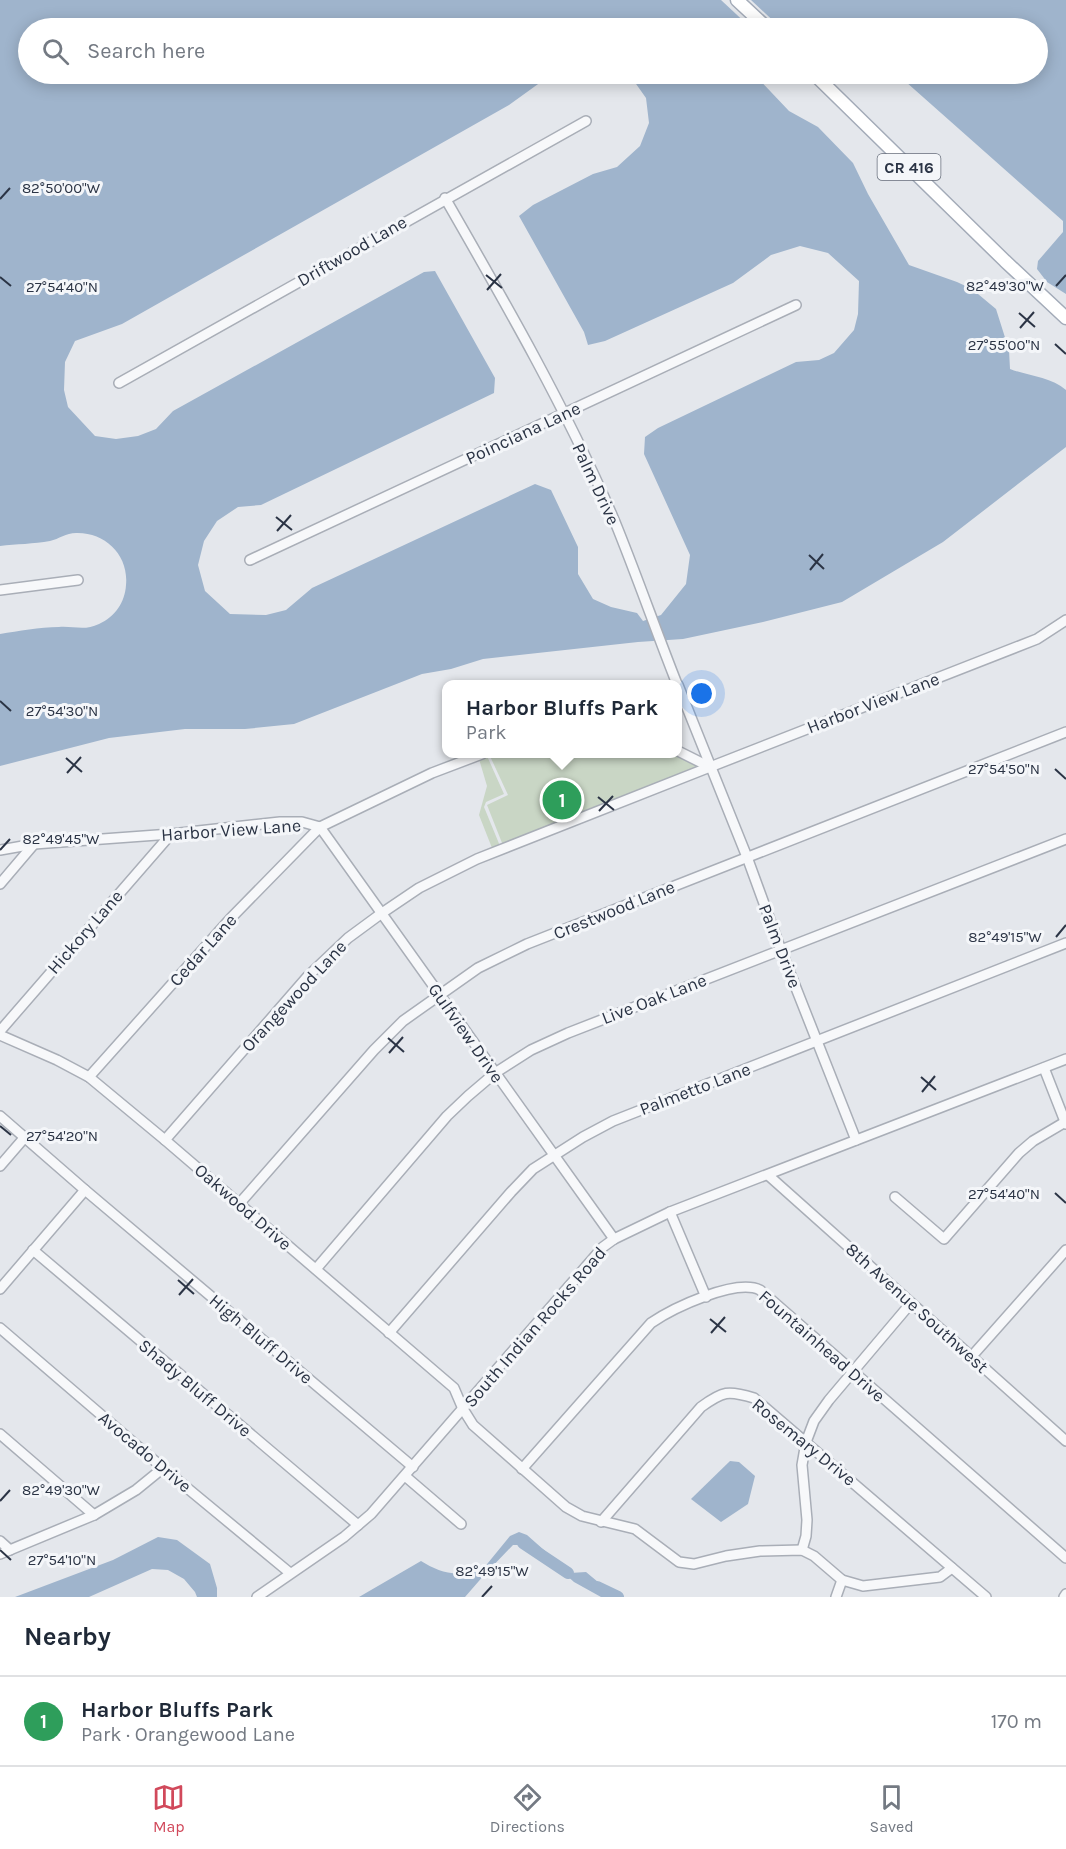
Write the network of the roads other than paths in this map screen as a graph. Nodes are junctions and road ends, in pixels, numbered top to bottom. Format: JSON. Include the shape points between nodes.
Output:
{"nodes":[{"id":1,"x":737,"y":0,"type":"edge"},
{"id":2,"x":756,"y":18,"type":"edge"},
{"id":3,"x":824,"y":84,"type":"edge"},
{"id":4,"x":585,"y":121,"type":"dead end"},
{"id":5,"x":445,"y":198,"type":"junction"},
{"id":6,"x":796,"y":305,"type":"dead end"},
{"id":7,"x":1066,"y":318,"type":"edge"},
{"id":8,"x":119,"y":383,"type":"dead end"},
{"id":9,"x":563,"y":414,"type":"junction"},
{"id":10,"x":250,"y":560,"type":"dead end"},
{"id":11,"x":78,"y":580,"type":"dead end"},
{"id":12,"x":0,"y":590,"type":"edge"},
{"id":13,"x":1066,"y":620,"type":"edge"},
{"id":14,"x":675,"y":680,"type":"edge"},
{"id":15,"x":682,"y":698,"type":"edge"},
{"id":16,"x":1066,"y":732,"type":"edge"},
{"id":17,"x":682,"y":754,"type":"edge"},
{"id":18,"x":470,"y":758,"type":"edge"},
{"id":19,"x":710,"y":768,"type":"junction"},
{"id":20,"x":320,"y":827,"type":"junction"},
{"id":21,"x":171,"y":834,"type":"junction"},
{"id":22,"x":1066,"y":839,"type":"edge"},
{"id":23,"x":34,"y":844,"type":"junction"},
{"id":24,"x":0,"y":850,"type":"edge"},
{"id":25,"x":747,"y":857,"type":"junction"},
{"id":26,"x":0,"y":884,"type":"edge"},
{"id":27,"x":381,"y":913,"type":"junction"},
{"id":28,"x":1066,"y":943,"type":"edge"},
{"id":29,"x":781,"y":950,"type":"junction"},
{"id":30,"x":439,"y":995,"type":"junction"},
{"id":31,"x":0,"y":1033,"type":"edge"},
{"id":32,"x":817,"y":1042,"type":"junction"},
{"id":33,"x":1066,"y":1059,"type":"edge"},
{"id":34,"x":1044,"y":1068,"type":"junction"},
{"id":35,"x":495,"y":1073,"type":"junction"},
{"id":36,"x":89,"y":1077,"type":"junction"},
{"id":37,"x":0,"y":1116,"type":"edge"},
{"id":38,"x":1066,"y":1123,"type":"edge"},
{"id":39,"x":25,"y":1137,"type":"junction"},
{"id":40,"x":165,"y":1140,"type":"junction"},
{"id":41,"x":856,"y":1140,"type":"junction"},
{"id":42,"x":553,"y":1155,"type":"junction"},
{"id":43,"x":0,"y":1166,"type":"edge"},
{"id":44,"x":768,"y":1175,"type":"junction"},
{"id":45,"x":85,"y":1190,"type":"junction"},
{"id":46,"x":895,"y":1197,"type":"dead end"},
{"id":47,"x":239,"y":1204,"type":"junction"},
{"id":48,"x":670,"y":1212,"type":"junction"},
{"id":49,"x":614,"y":1239,"type":"junction"},
{"id":50,"x":33,"y":1250,"type":"junction"},
{"id":51,"x":1066,"y":1250,"type":"edge"},
{"id":52,"x":316,"y":1269,"type":"junction"},
{"id":53,"x":0,"y":1289,"type":"edge"},
{"id":54,"x":706,"y":1297,"type":"junction"},
{"id":55,"x":911,"y":1303,"type":"junction"},
{"id":56,"x":0,"y":1328,"type":"edge"},
{"id":57,"x":389,"y":1333,"type":"junction"},
{"id":58,"x":972,"y":1356,"type":"junction"},
{"id":59,"x":852,"y":1372,"type":"junction"},
{"id":60,"x":463,"y":1409,"type":"junction"},
{"id":61,"x":0,"y":1434,"type":"edge"},
{"id":62,"x":1066,"y":1441,"type":"edge"},
{"id":63,"x":806,"y":1442,"type":"junction"},
{"id":64,"x":413,"y":1467,"type":"junction"},
{"id":65,"x":163,"y":1468,"type":"junction"},
{"id":66,"x":522,"y":1469,"type":"junction"},
{"id":67,"x":405,"y":1476,"type":"junction"},
{"id":68,"x":94,"y":1515,"type":"junction"},
{"id":69,"x":601,"y":1522,"type":"junction"},
{"id":70,"x":460,"y":1524,"type":"dead end"},
{"id":71,"x":358,"y":1525,"type":"junction"},
{"id":72,"x":0,"y":1541,"type":"edge"},
{"id":73,"x":10,"y":1550,"type":"junction"},
{"id":74,"x":802,"y":1550,"type":"junction"},
{"id":75,"x":0,"y":1554,"type":"edge"},
{"id":76,"x":1066,"y":1558,"type":"edge"},
{"id":77,"x":952,"y":1568,"type":"junction"},
{"id":78,"x":290,"y":1573,"type":"junction"},
{"id":79,"x":842,"y":1580,"type":"junction"},
{"id":80,"x":257,"y":1597,"type":"edge"},
{"id":81,"x":836,"y":1597,"type":"edge"},
{"id":82,"x":986,"y":1597,"type":"edge"}],
"edges":[{"from":1,"to":2,"type":"main road"},
{"from":3,"to":7,"type":"main road","number":"CR 416"},
{"from":4,"to":5,"type":"street","name":"Driftwood Lane"},
{"from":5,"to":8,"type":"street","name":"Driftwood Lane"},
{"from":5,"to":9,"type":"street","name":"Palm Drive","via":[[518,324]]},
{"from":6,"to":9,"type":"street","name":"Poinciana Lane"},
{"from":9,"to":10,"type":"street","name":"Poinciana Lane"},
{"from":9,"to":14,"type":"street","name":"Palm Drive","via":[[614,522]]},
{"from":11,"to":12,"type":"street"},
{"from":13,"to":19,"type":"street","name":"Harbor View Lane","via":[[1037,639]]},
{"from":15,"to":19,"type":"street","name":"Palm Drive"},
{"from":16,"to":25,"type":"street","name":"Crestwood Lane"},
{"from":17,"to":19,"type":"street"},
{"from":18,"to":20,"type":"street","name":"Harbor View Lane"},
{"from":19,"to":25,"type":"street","name":"Palm Drive"},
{"from":19,"to":27,"type":"street","name":"Orangewood Lane","via":[[477,859],[419,888]]},
{"from":20,"to":21,"type":"street","name":"Harbor View Lane","via":[[280,822]]},
{"from":20,"to":27,"type":"street","name":"Gulfview Drive"},
{"from":20,"to":36,"type":"street","name":"Cedar Lane","via":[[230,919]]},
{"from":21,"to":23,"type":"street","name":"Harbor View Lane"},
{"from":21,"to":31,"type":"street","name":"Hickory Lane"},
{"from":22,"to":29,"type":"street","name":"Live Oak Lane"},
{"from":23,"to":24,"type":"street","name":"Harbor View Lane"},
{"from":23,"to":26,"type":"street"},
{"from":25,"to":29,"type":"street","name":"Palm Drive"},
{"from":25,"to":30,"type":"street","name":"Crestwood Lane","via":[[527,944],[478,968]]},
{"from":27,"to":30,"type":"street","name":"Gulfview Drive"},
{"from":27,"to":40,"type":"street","name":"Orangewood Lane","via":[[308,976]]},
{"from":28,"to":32,"type":"street","name":"Palmetto Lane"},
{"from":29,"to":32,"type":"street","name":"Palm Drive"},
{"from":29,"to":35,"type":"street","name":"Live Oak Lane","via":[[568,1033]]},
{"from":30,"to":35,"type":"street","name":"Gulfview Drive"},
{"from":30,"to":47,"type":"street","name":"Crestwood Lane","via":[[403,1021],[374,1050]]},
{"from":31,"to":36,"type":"street","name":"Oakwood Drive"},
{"from":32,"to":41,"type":"street","name":"Palm Drive"},
{"from":32,"to":42,"type":"street","name":"Palmetto Lane","via":[[613,1121]]},
{"from":33,"to":34,"type":"street","name":"South Indian Rocks Road"},
{"from":34,"to":38,"type":"street"},
{"from":34,"to":41,"type":"street","name":"South Indian Rocks Road"},
{"from":35,"to":42,"type":"street","name":"Gulfview Drive"},
{"from":35,"to":52,"type":"street","name":"Live Oak Lane","via":[[447,1116]]},
{"from":36,"to":40,"type":"street","name":"Oakwood Drive"},
{"from":37,"to":39,"type":"street","name":"High Bluff Drive"},
{"from":38,"to":46,"type":"street","via":[[1019,1153],[944,1239]]},
{"from":39,"to":43,"type":"street"},
{"from":39,"to":45,"type":"street","name":"High Bluff Drive"},
{"from":40,"to":47,"type":"street","name":"Oakwood Drive"},
{"from":41,"to":44,"type":"street","name":"South Indian Rocks Road"},
{"from":42,"to":49,"type":"street","name":"Gulfview Drive"},
{"from":42,"to":57,"type":"street","name":"Palmetto Lane","via":[[512,1191]]},
{"from":44,"to":48,"type":"street","name":"South Indian Rocks Road"},
{"from":44,"to":55,"type":"street","name":"8th Avenue Southwest"},
{"from":45,"to":50,"type":"street"},
{"from":45,"to":64,"type":"street","name":"High Bluff Drive"},
{"from":47,"to":52,"type":"street","name":"Oakwood Drive"},
{"from":48,"to":49,"type":"street","name":"South Indian Rocks Road"},
{"from":48,"to":54,"type":"street"},
{"from":49,"to":60,"type":"street","name":"South Indian Rocks Road"},
{"from":50,"to":53,"type":"street"},
{"from":50,"to":71,"type":"street","name":"Shady Bluff Drive"},
{"from":51,"to":58,"type":"street"},
{"from":52,"to":57,"type":"street","name":"Oakwood Drive"},
{"from":54,"to":59,"type":"street","name":"Fountainhead Drive","via":[[753,1286]]},
{"from":54,"to":66,"type":"street","name":"Fountainhead Drive","via":[[667,1312],[651,1323]]},
{"from":55,"to":58,"type":"street","name":"8th Avenue Southwest"},
{"from":55,"to":59,"type":"street"},
{"from":56,"to":65,"type":"street","name":"Avocado Drive"},
{"from":57,"to":60,"type":"street","name":"Oakwood Drive","via":[[454,1388]]},
{"from":58,"to":62,"type":"street","name":"8th Avenue Southwest"},
{"from":59,"to":63,"type":"street","via":[[814,1421]]},
{"from":59,"to":76,"type":"street","name":"Fountainhead Drive"},
{"from":60,"to":64,"type":"street","name":"South Indian Rocks Road"},
{"from":60,"to":66,"type":"street","name":"Oakwood Drive","via":[[474,1425]]},
{"from":61,"to":68,"type":"street"},
{"from":63,"to":69,"type":"street","name":"Rosemary Drive","via":[[754,1398],[733,1392],[723,1394],[701,1407]]},
{"from":63,"to":74,"type":"street","via":[[802,1465],[807,1520]]},
{"from":63,"to":77,"type":"street","name":"Rosemary Drive"},
{"from":64,"to":67,"type":"street","name":"South Indian Rocks Road"},
{"from":65,"to":68,"type":"street"},
{"from":65,"to":78,"type":"street","name":"Avocado Drive"},
{"from":66,"to":69,"type":"street","name":"Oakwood Drive","via":[[566,1507]]},
{"from":67,"to":70,"type":"street"},
{"from":67,"to":71,"type":"street","name":"South Indian Rocks Road"},
{"from":68,"to":73,"type":"street"},
{"from":69,"to":74,"type":"street","name":"Oakwood Drive","via":[[635,1529],[679,1562],[694,1564],[760,1551]]},
{"from":71,"to":78,"type":"street","name":"South Indian Rocks Road"},
{"from":72,"to":73,"type":"street"},
{"from":73,"to":75,"type":"street"},
{"from":74,"to":79,"type":"street"},
{"from":77,"to":79,"type":"street","via":[[940,1577],[863,1586]]},
{"from":77,"to":82,"type":"street","name":"Rosemary Drive"},
{"from":78,"to":80,"type":"street","name":"South Indian Rocks Road"},
{"from":79,"to":81,"type":"street"}]}
